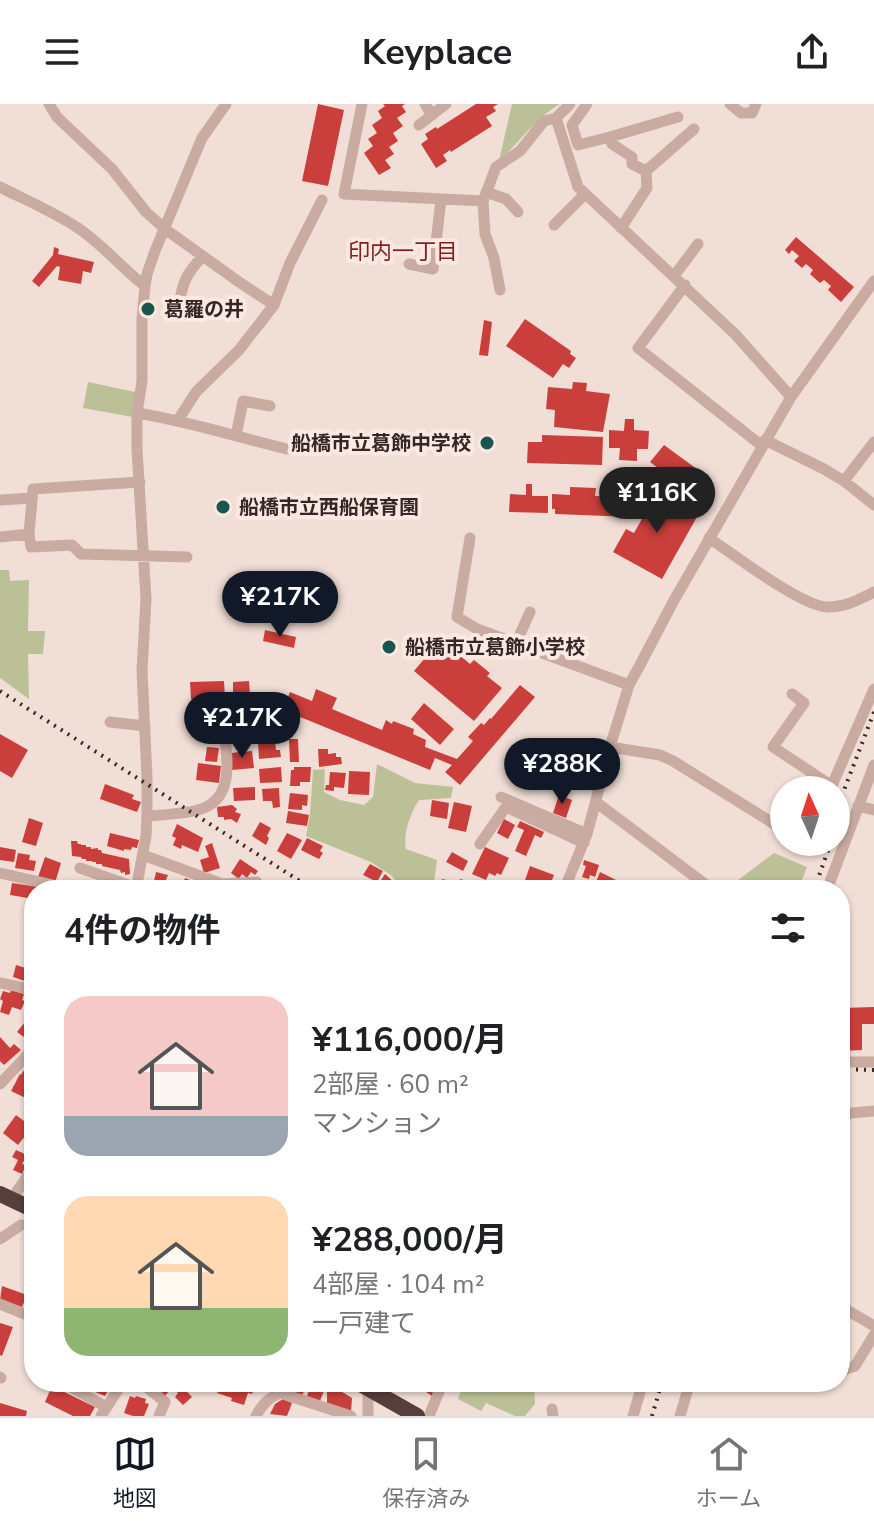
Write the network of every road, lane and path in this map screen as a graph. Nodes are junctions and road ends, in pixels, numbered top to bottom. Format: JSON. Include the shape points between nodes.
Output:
{"nodes":[{"id":1,"x":49,"y":104,"type":"edge"},
{"id":2,"x":226,"y":104,"type":"edge"},
{"id":3,"x":362,"y":104,"type":"edge"},
{"id":4,"x":425,"y":104,"type":"edge"},
{"id":5,"x":446,"y":104,"type":"edge"},
{"id":6,"x":570,"y":104,"type":"edge"},
{"id":7,"x":587,"y":104,"type":"edge"},
{"id":8,"x":730,"y":104,"type":"edge"},
{"id":9,"x":756,"y":104,"type":"edge"},
{"id":10,"x":432,"y":115,"type":"junction"},
{"id":11,"x":678,"y":117,"type":"dead end"},
{"id":12,"x":556,"y":118,"type":"junction"},
{"id":13,"x":419,"y":125,"type":"dead end"},
{"id":14,"x":694,"y":129,"type":"dead end"},
{"id":15,"x":610,"y":137,"type":"junction"},
{"id":16,"x":646,"y":171,"type":"junction"},
{"id":17,"x":0,"y":187,"type":"edge"},
{"id":18,"x":585,"y":194,"type":"junction"},
{"id":19,"x":485,"y":196,"type":"junction"},
{"id":20,"x":441,"y":199,"type":"junction"},
{"id":21,"x":322,"y":200,"type":"dead end"},
{"id":22,"x":518,"y":212,"type":"dead end"},
{"id":23,"x":554,"y":225,"type":"dead end"},
{"id":24,"x":621,"y":228,"type":"junction"},
{"id":25,"x":165,"y":229,"type":"junction"},
{"id":26,"x":698,"y":244,"type":"dead end"},
{"id":27,"x":203,"y":256,"type":"junction"},
{"id":28,"x":409,"y":264,"type":"dead end"},
{"id":29,"x":674,"y":276,"type":"junction"},
{"id":30,"x":874,"y":281,"type":"edge"},
{"id":31,"x":685,"y":285,"type":"junction"},
{"id":32,"x":145,"y":286,"type":"junction"},
{"id":33,"x":500,"y":290,"type":"dead end"},
{"id":34,"x":179,"y":304,"type":"dead end"},
{"id":35,"x":274,"y":305,"type":"junction"},
{"id":36,"x":791,"y":397,"type":"junction"},
{"id":37,"x":270,"y":406,"type":"dead end"},
{"id":38,"x":137,"y":413,"type":"junction"},
{"id":39,"x":178,"y":420,"type":"junction"},
{"id":40,"x":236,"y":436,"type":"junction"},
{"id":41,"x":874,"y":442,"type":"edge"},
{"id":42,"x":764,"y":443,"type":"junction"},
{"id":43,"x":287,"y":449,"type":"dead end"},
{"id":44,"x":844,"y":481,"type":"junction"},
{"id":45,"x":140,"y":482,"type":"junction"},
{"id":46,"x":32,"y":498,"type":"junction"},
{"id":47,"x":0,"y":500,"type":"edge"},
{"id":48,"x":874,"y":505,"type":"edge"},
{"id":49,"x":29,"y":534,"type":"junction"},
{"id":50,"x":0,"y":537,"type":"edge"},
{"id":51,"x":470,"y":538,"type":"dead end"},
{"id":52,"x":709,"y":538,"type":"junction"},
{"id":53,"x":144,"y":556,"type":"junction"},
{"id":54,"x":187,"y":557,"type":"dead end"},
{"id":55,"x":874,"y":592,"type":"edge"},
{"id":56,"x":530,"y":612,"type":"dead end"},
{"id":57,"x":516,"y":643,"type":"junction"},
{"id":58,"x":629,"y":685,"type":"junction"},
{"id":59,"x":874,"y":689,"type":"edge"},
{"id":60,"x":792,"y":694,"type":"dead end"},
{"id":61,"x":222,"y":715,"type":"dead end"},
{"id":62,"x":110,"y":722,"type":"dead end"},
{"id":63,"x":145,"y":726,"type":"junction"},
{"id":64,"x":610,"y":747,"type":"junction"},
{"id":65,"x":874,"y":765,"type":"edge"},
{"id":66,"x":814,"y":776,"type":"edge"},
{"id":67,"x":836,"y":776,"type":"edge"},
{"id":68,"x":501,"y":797,"type":"dead end"},
{"id":69,"x":596,"y":802,"type":"junction"},
{"id":70,"x":858,"y":806,"type":"junction"},
{"id":71,"x":874,"y":810,"type":"edge"},
{"id":72,"x":147,"y":816,"type":"junction"},
{"id":73,"x":770,"y":821,"type":"edge"},
{"id":74,"x":586,"y":838,"type":"junction"},
{"id":75,"x":480,"y":844,"type":"dead end"},
{"id":76,"x":143,"y":855,"type":"junction"},
{"id":77,"x":80,"y":868,"type":"dead end"},
{"id":78,"x":0,"y":873,"type":"edge"},
{"id":79,"x":31,"y":880,"type":"edge"},
{"id":80,"x":112,"y":880,"type":"edge"},
{"id":81,"x":138,"y":880,"type":"edge"},
{"id":82,"x":211,"y":880,"type":"edge"},
{"id":83,"x":568,"y":880,"type":"edge"},
{"id":84,"x":699,"y":880,"type":"edge"},
{"id":85,"x":831,"y":880,"type":"edge"},
{"id":86,"x":0,"y":983,"type":"edge"},
{"id":87,"x":24,"y":988,"type":"edge"},
{"id":88,"x":24,"y":1059,"type":"edge"},
{"id":89,"x":850,"y":1062,"type":"edge"},
{"id":90,"x":874,"y":1062,"type":"edge"},
{"id":91,"x":0,"y":1084,"type":"edge"},
{"id":92,"x":874,"y":1111,"type":"edge"},
{"id":93,"x":850,"y":1113,"type":"edge"},
{"id":94,"x":24,"y":1180,"type":"edge"},
{"id":95,"x":9,"y":1195,"type":"edge"},
{"id":96,"x":24,"y":1220,"type":"edge"},
{"id":97,"x":24,"y":1227,"type":"edge"},
{"id":98,"x":0,"y":1239,"type":"edge"},
{"id":99,"x":0,"y":1304,"type":"edge"},
{"id":100,"x":850,"y":1312,"type":"edge"},
{"id":101,"x":24,"y":1314,"type":"edge"},
{"id":102,"x":874,"y":1326,"type":"edge"},
{"id":103,"x":874,"y":1335,"type":"edge"},
{"id":104,"x":850,"y":1368,"type":"edge"},
{"id":105,"x":76,"y":1392,"type":"edge"},
{"id":106,"x":116,"y":1392,"type":"edge"},
{"id":107,"x":152,"y":1392,"type":"edge"},
{"id":108,"x":277,"y":1392,"type":"edge"},
{"id":109,"x":287,"y":1392,"type":"edge"},
{"id":110,"x":365,"y":1392,"type":"edge"},
{"id":111,"x":377,"y":1392,"type":"edge"},
{"id":112,"x":439,"y":1392,"type":"edge"},
{"id":113,"x":640,"y":1392,"type":"edge"},
{"id":114,"x":687,"y":1392,"type":"edge"},
{"id":115,"x":310,"y":1410,"type":"edge"},
{"id":116,"x":103,"y":1412,"type":"edge"},
{"id":117,"x":159,"y":1416,"type":"edge"},
{"id":118,"x":256,"y":1416,"type":"edge"},
{"id":119,"x":351,"y":1416,"type":"edge"},
{"id":120,"x":368,"y":1416,"type":"edge"},
{"id":121,"x":417,"y":1416,"type":"edge"},
{"id":122,"x":429,"y":1416,"type":"edge"},
{"id":123,"x":633,"y":1416,"type":"edge"},
{"id":124,"x":680,"y":1416,"type":"edge"}],
"edges":[{"from":1,"to":25,"type":"street"},
{"from":2,"to":25,"type":"street","via":[[202,138]]},
{"from":3,"to":20,"type":"street","via":[[344,194]]},
{"from":4,"to":10,"type":"street"},
{"from":5,"to":10,"type":"street"},
{"from":6,"to":12,"type":"street"},
{"from":7,"to":15,"type":"street","via":[[572,125],[578,145]]},
{"from":8,"to":9,"type":"street","via":[[741,113],[752,113]]},
{"from":10,"to":13,"type":"street"},
{"from":11,"to":15,"type":"street"},
{"from":12,"to":18,"type":"street","via":[[578,187]]},
{"from":12,"to":19,"type":"street","via":[[544,121],[520,151],[496,167]]},
{"from":14,"to":16,"type":"street"},
{"from":15,"to":16,"type":"street","via":[[632,157],[632,164]]},
{"from":16,"to":24,"type":"street","via":[[647,188]]},
{"from":17,"to":32,"type":"street","via":[[78,228]]},
{"from":18,"to":23,"type":"street"},
{"from":18,"to":24,"type":"street"},
{"from":19,"to":20,"type":"street"},
{"from":19,"to":22,"type":"street","via":[[506,199]]},
{"from":19,"to":33,"type":"street","via":[[485,234]]},
{"from":20,"to":28,"type":"street","via":[[433,269]]},
{"from":21,"to":35,"type":"street"},
{"from":24,"to":29,"type":"street"},
{"from":25,"to":27,"type":"street"},
{"from":25,"to":32,"type":"street"},
{"from":26,"to":29,"type":"street"},
{"from":27,"to":34,"type":"street","via":[[184,281]]},
{"from":27,"to":35,"type":"street"},
{"from":29,"to":31,"type":"street"},
{"from":30,"to":36,"type":"street"},
{"from":31,"to":36,"type":"street"},
{"from":31,"to":42,"type":"street","via":[[638,348]]},
{"from":32,"to":38,"type":"street"},
{"from":35,"to":39,"type":"street","via":[[196,392]]},
{"from":36,"to":42,"type":"street"},
{"from":37,"to":40,"type":"street","via":[[243,401]]},
{"from":38,"to":39,"type":"street"},
{"from":38,"to":45,"type":"street"},
{"from":39,"to":40,"type":"street"},
{"from":40,"to":43,"type":"street"},
{"from":41,"to":44,"type":"street"},
{"from":42,"to":44,"type":"street"},
{"from":42,"to":52,"type":"street"},
{"from":44,"to":48,"type":"street"},
{"from":45,"to":46,"type":"street","via":[[33,489]]},
{"from":45,"to":53,"type":"street"},
{"from":46,"to":47,"type":"street"},
{"from":46,"to":49,"type":"street"},
{"from":49,"to":50,"type":"street"},
{"from":49,"to":53,"type":"street","via":[[31,547],[72,545],[81,554]]},
{"from":51,"to":57,"type":"street","via":[[457,617]]},
{"from":52,"to":55,"type":"street","via":[[786,590],[824,607],[847,605]]},
{"from":52,"to":58,"type":"street"},
{"from":53,"to":54,"type":"street"},
{"from":53,"to":63,"type":"street"},
{"from":56,"to":57,"type":"street"},
{"from":57,"to":58,"type":"street"},
{"from":58,"to":64,"type":"street"},
{"from":59,"to":67,"type":"street"},
{"from":60,"to":66,"type":"street","via":[[804,703],[773,747]]},
{"from":61,"to":72,"type":"street","via":[[226,784],[221,796],[201,810]]},
{"from":62,"to":63,"type":"street"},
{"from":63,"to":72,"type":"street"},
{"from":64,"to":69,"type":"street"},
{"from":64,"to":73,"type":"street","via":[[673,761]]},
{"from":65,"to":70,"type":"street"},
{"from":68,"to":74,"type":"street"},
{"from":69,"to":74,"type":"street"},
{"from":69,"to":84,"type":"street"},
{"from":70,"to":71,"type":"street"},
{"from":70,"to":85,"type":"street"},
{"from":72,"to":76,"type":"street"},
{"from":74,"to":75,"type":"street","via":[[506,807]]},
{"from":74,"to":83,"type":"street"},
{"from":76,"to":81,"type":"street"},
{"from":76,"to":82,"type":"street"},
{"from":77,"to":80,"type":"street"},
{"from":78,"to":79,"type":"street"},
{"from":86,"to":87,"type":"street"},
{"from":88,"to":91,"type":"street"},
{"from":89,"to":90,"type":"street"},
{"from":92,"to":93,"type":"street"},
{"from":94,"to":95,"type":"street"},
{"from":95,"to":96,"type":"highway"},
{"from":97,"to":98,"type":"street"},
{"from":99,"to":101,"type":"street"},
{"from":100,"to":102,"type":"street"},
{"from":103,"to":104,"type":"street"},
{"from":105,"to":116,"type":"street"},
{"from":106,"to":116,"type":"street"},
{"from":107,"to":117,"type":"street","via":[[165,1402]]},
{"from":108,"to":118,"type":"street"},
{"from":109,"to":115,"type":"street"},
{"from":110,"to":120,"type":"street"},
{"from":111,"to":121,"type":"highway"},
{"from":112,"to":122,"type":"street"},
{"from":113,"to":123,"type":"street"},
{"from":114,"to":124,"type":"street"},
{"from":115,"to":119,"type":"street"}]}
